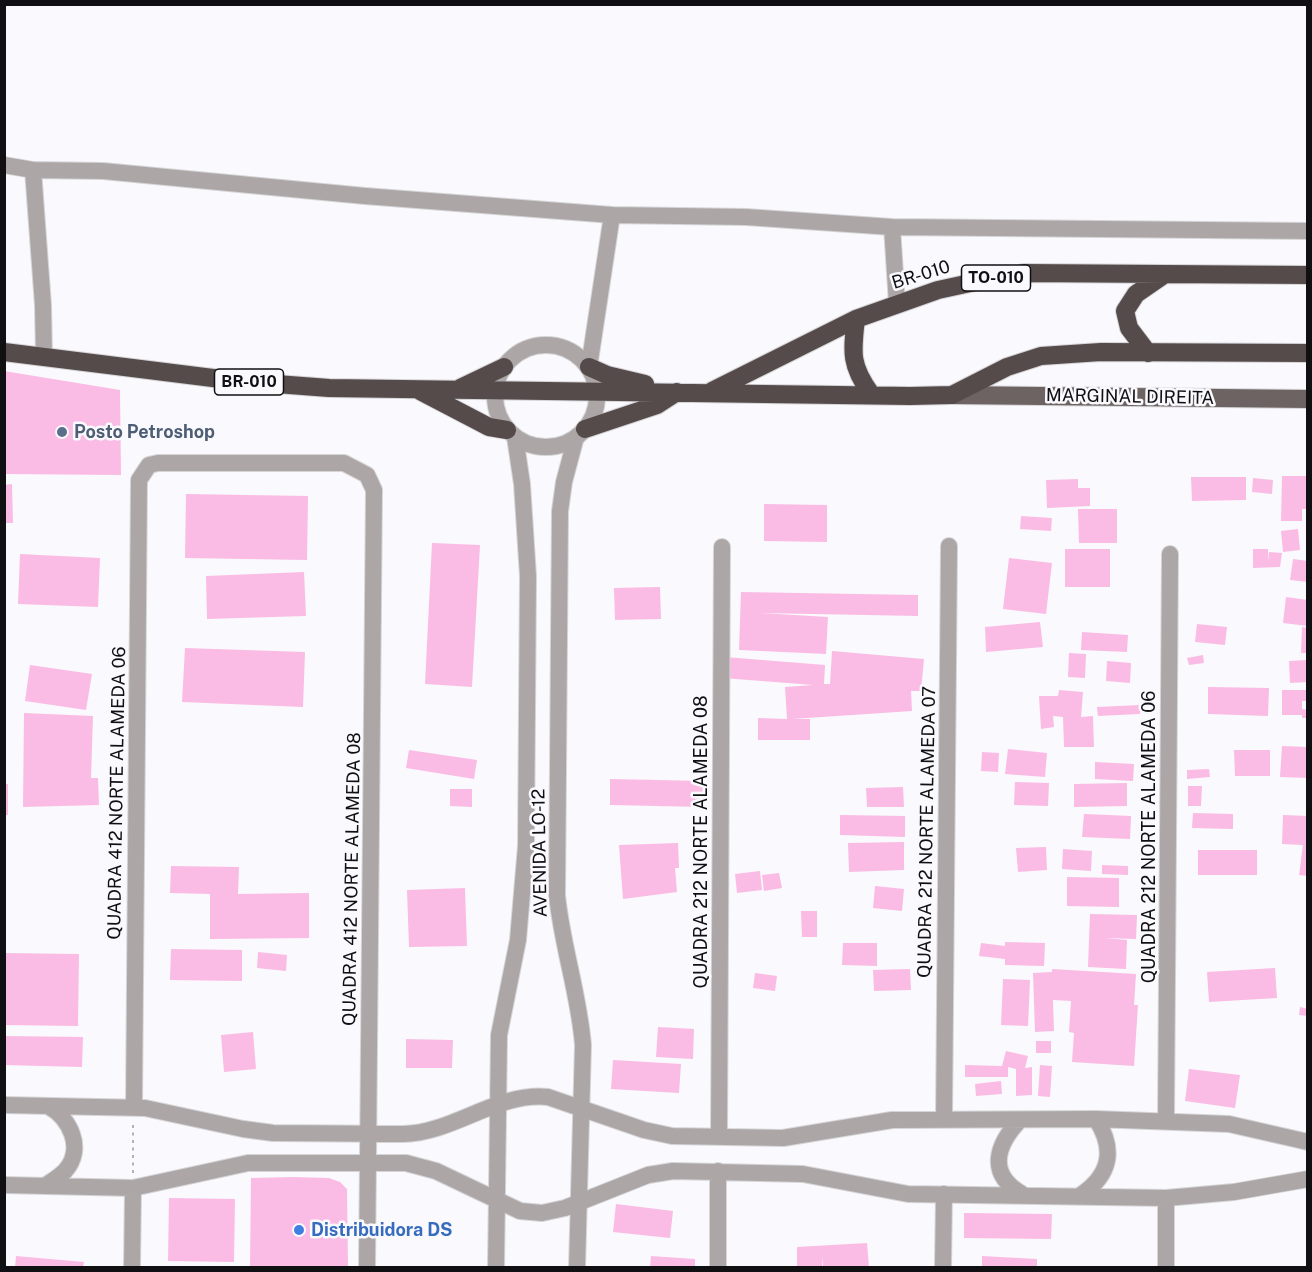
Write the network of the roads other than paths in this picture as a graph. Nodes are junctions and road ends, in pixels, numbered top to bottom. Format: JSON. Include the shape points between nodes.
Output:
{"nodes":[{"id":1,"x":4,"y":165,"type":"edge"},
{"id":2,"x":33,"y":170,"type":"junction"},
{"id":3,"x":612,"y":215,"type":"junction"},
{"id":4,"x":892,"y":227,"type":"junction"},
{"id":5,"x":1308,"y":231,"type":"edge"},
{"id":6,"x":1165,"y":274,"type":"junction"},
{"id":7,"x":1308,"y":275,"type":"edge"},
{"id":8,"x":897,"y":304,"type":"junction"},
{"id":9,"x":856,"y":319,"type":"junction"},
{"id":10,"x":4,"y":352,"type":"edge"},
{"id":11,"x":1148,"y":352,"type":"junction"},
{"id":12,"x":1308,"y":353,"type":"edge"},
{"id":13,"x":44,"y":356,"type":"junction"},
{"id":14,"x":504,"y":367,"type":"junction"},
{"id":15,"x":589,"y":367,"type":"junction"},
{"id":16,"x":416,"y":389,"type":"junction"},
{"id":17,"x":457,"y":389,"type":"junction"},
{"id":18,"x":495,"y":390,"type":"junction"},
{"id":19,"x":597,"y":391,"type":"junction"},
{"id":20,"x":672,"y":392,"type":"junction"},
{"id":21,"x":708,"y":392,"type":"junction"},
{"id":22,"x":871,"y":394,"type":"junction"},
{"id":23,"x":952,"y":395,"type":"junction"},
{"id":24,"x":1308,"y":399,"type":"edge"},
{"id":25,"x":511,"y":433,"type":"junction"},
{"id":26,"x":581,"y":433,"type":"junction"},
{"id":27,"x":139,"y":480,"type":"joint"},
{"id":28,"x":722,"y":546,"type":"dead end"},
{"id":29,"x":950,"y":546,"type":"dead end"},
{"id":30,"x":1170,"y":554,"type":"dead end"},
{"id":31,"x":4,"y":1105,"type":"edge"},
{"id":32,"x":498,"y":1105,"type":"junction"},
{"id":33,"x":48,"y":1106,"type":"junction"},
{"id":34,"x":134,"y":1107,"type":"junction"},
{"id":35,"x":582,"y":1110,"type":"junction"},
{"id":36,"x":944,"y":1119,"type":"junction"},
{"id":37,"x":1096,"y":1119,"type":"junction"},
{"id":38,"x":1020,"y":1120,"type":"junction"},
{"id":39,"x":1166,"y":1120,"type":"junction"},
{"id":40,"x":369,"y":1135,"type":"junction"},
{"id":41,"x":719,"y":1137,"type":"junction"},
{"id":42,"x":1308,"y":1142,"type":"edge"},
{"id":43,"x":368,"y":1164,"type":"junction"},
{"id":44,"x":718,"y":1171,"type":"junction"},
{"id":45,"x":1308,"y":1179,"type":"edge"},
{"id":46,"x":4,"y":1185,"type":"edge"},
{"id":47,"x":45,"y":1186,"type":"junction"},
{"id":48,"x":133,"y":1188,"type":"junction"},
{"id":49,"x":944,"y":1194,"type":"junction"},
{"id":50,"x":1022,"y":1194,"type":"junction"},
{"id":51,"x":1081,"y":1195,"type":"junction"},
{"id":52,"x":1166,"y":1198,"type":"junction"},
{"id":53,"x":496,"y":1199,"type":"junction"},
{"id":54,"x":580,"y":1201,"type":"junction"},
{"id":55,"x":132,"y":1268,"type":"edge"},
{"id":56,"x":367,"y":1268,"type":"edge"},
{"id":57,"x":496,"y":1268,"type":"edge"},
{"id":58,"x":577,"y":1268,"type":"edge"},
{"id":59,"x":718,"y":1268,"type":"edge"},
{"id":60,"x":943,"y":1268,"type":"edge"},
{"id":61,"x":1166,"y":1268,"type":"edge"}],
"edges":[{"from":1,"to":2,"type":"street"},
{"from":2,"to":3,"type":"street","via":[[103,171]]},
{"from":2,"to":13,"type":"street"},
{"from":3,"to":4,"type":"street","via":[[746,217]]},
{"from":3,"to":15,"type":"street"},
{"from":4,"to":5,"type":"street"},
{"from":4,"to":8,"type":"street"},
{"from":6,"to":7,"type":"highway","name":"BR-010","number":"TO-010"},
{"from":6,"to":8,"type":"highway","name":"BR-010","number":"TO-010","via":[[1024,273],[938,290]]},
{"from":6,"to":11,"type":"highway","via":[[1136,294],[1125,311],[1129,328]]},
{"from":8,"to":9,"type":"highway","name":"BR-010","number":"TO-010"},
{"from":9,"to":21,"type":"highway","name":"BR-010","number":"TO-010"},
{"from":9,"to":22,"type":"highway","via":[[854,367]]},
{"from":10,"to":13,"type":"highway","name":"BR-010","number":"BR-010"},
{"from":11,"to":12,"type":"highway","number":"TO-010"},
{"from":11,"to":23,"type":"highway","number":"TO-010","via":[[1041,357],[1006,368]]},
{"from":13,"to":16,"type":"highway","name":"BR-010","number":"BR-010","via":[[237,381]]},
{"from":14,"to":15,"type":"street","via":[[523,350],[538,345],[570,351]]},
{"from":14,"to":17,"type":"highway"},
{"from":14,"to":18,"type":"street"},
{"from":15,"to":19,"type":"street"},
{"from":15,"to":20,"type":"highway"},
{"from":16,"to":17,"type":"highway","name":"BR-010","number":"BR-010"},
{"from":16,"to":25,"type":"highway","via":[[489,427]]},
{"from":17,"to":18,"type":"highway","name":"BR-010","number":"BR-010"},
{"from":18,"to":19,"type":"highway","number":"TO-010"},
{"from":18,"to":25,"type":"street","name":"AVENIDA LO-12","via":[[495,404]]},
{"from":19,"to":20,"type":"highway","number":"TO-010"},
{"from":19,"to":26,"type":"street","name":"AVENIDA LO-12","via":[[594,411]]},
{"from":20,"to":21,"type":"highway","number":"TO-010"},
{"from":20,"to":26,"type":"highway","via":[[657,405]]},
{"from":21,"to":22,"type":"highway","number":"TO-010"},
{"from":22,"to":23,"type":"highway","number":"TO-010"},
{"from":23,"to":24,"type":"main road","name":"MARGINAL DIREITA"},
{"from":25,"to":26,"type":"street","via":[[529,445],[545,448],[562,445]]},
{"from":25,"to":32,"type":"street","name":"AVENIDA LO-12","via":[[522,484],[528,576],[526,846],[519,930],[499,1035]]},
{"from":26,"to":35,"type":"street","name":"AVENIDA LO-12","via":[[564,482],[560,511],[557,895],[581,1021]]},
{"from":27,"to":34,"type":"street","name":"QUADRA 412 NORTE ALAMEDA 06"},
{"from":27,"to":40,"type":"street","name":"QUADRA 412 NORTE ALAMEDA 08","via":[[148,465],[158,463],[324,461],[356,468],[367,475],[375,490]]},
{"from":28,"to":41,"type":"street","name":"QUADRA 212 NORTE ALAMEDA 08"},
{"from":29,"to":36,"type":"street","name":"QUADRA 212 NORTE ALAMEDA 07"},
{"from":30,"to":39,"type":"street","name":"QUADRA 212 NORTE ALAMEDA 06"},
{"from":31,"to":33,"type":"street"},
{"from":32,"to":35,"type":"street","via":[[520,1096],[532,1096],[548,1097]]},
{"from":32,"to":40,"type":"street","via":[[418,1134]]},
{"from":32,"to":53,"type":"street","name":"AVENIDA LO-12"},
{"from":33,"to":34,"type":"street"},
{"from":33,"to":47,"type":"street","via":[[68,1123],[74,1144],[67,1168]]},
{"from":34,"to":40,"type":"street","via":[[256,1132]]},
{"from":35,"to":41,"type":"street","via":[[661,1134]]},
{"from":35,"to":54,"type":"street","name":"AVENIDA LO-12"},
{"from":36,"to":38,"type":"street"},
{"from":36,"to":41,"type":"street","via":[[892,1120],[783,1138]]},
{"from":37,"to":38,"type":"street"},
{"from":37,"to":39,"type":"street"},
{"from":37,"to":51,"type":"street","via":[[1108,1148],[1105,1171],[1100,1181]]},
{"from":38,"to":50,"type":"street","via":[[1007,1133],[999,1162],[1005,1180]]},
{"from":39,"to":42,"type":"street","via":[[1229,1124]]},
{"from":40,"to":43,"type":"street","name":"QUADRA 412 NORTE ALAMEDA 08"},
{"from":43,"to":48,"type":"street","via":[[249,1163]]},
{"from":43,"to":53,"type":"street","via":[[419,1166]]},
{"from":43,"to":56,"type":"street","name":"QUADRA 412 NORTE ALAMEDA 08"},
{"from":44,"to":49,"type":"street","via":[[803,1174],[884,1191]]},
{"from":44,"to":54,"type":"street","via":[[648,1175]]},
{"from":44,"to":59,"type":"street"},
{"from":45,"to":52,"type":"street","via":[[1234,1192]]},
{"from":46,"to":47,"type":"street"},
{"from":47,"to":48,"type":"street"},
{"from":48,"to":55,"type":"street"},
{"from":49,"to":50,"type":"street"},
{"from":49,"to":60,"type":"street"},
{"from":50,"to":51,"type":"street"},
{"from":51,"to":52,"type":"street"},
{"from":52,"to":61,"type":"street"},
{"from":53,"to":54,"type":"street","via":[[520,1211],[543,1213]]},
{"from":53,"to":57,"type":"street","name":"AVENIDA LO-12"},
{"from":54,"to":58,"type":"street","name":"AVENIDA LO-12"}]}
